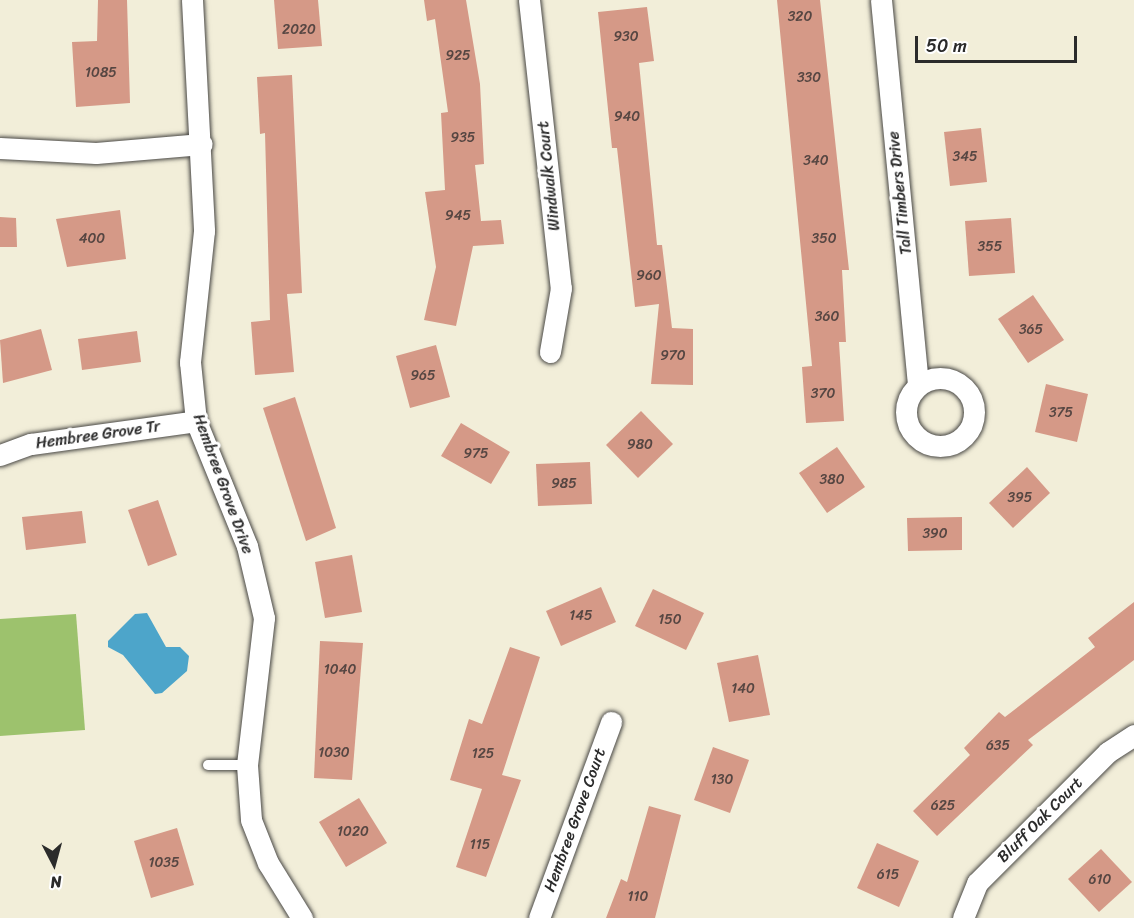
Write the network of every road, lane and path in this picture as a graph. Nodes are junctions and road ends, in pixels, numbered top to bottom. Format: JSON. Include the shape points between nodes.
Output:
{"nodes":[{"id":1,"x":192,"y":0,"type":"edge"},
{"id":2,"x":529,"y":0,"type":"edge"},
{"id":3,"x":881,"y":0,"type":"edge"},
{"id":4,"x":202,"y":144,"type":"junction"},
{"id":5,"x":0,"y":148,"type":"edge"},
{"id":6,"x":550,"y":352,"type":"dead end"},
{"id":7,"x":918,"y":385,"type":"dead end"},
{"id":8,"x":196,"y":421,"type":"junction"},
{"id":9,"x":0,"y":455,"type":"edge"},
{"id":10,"x":611,"y":722,"type":"dead end"},
{"id":11,"x":1134,"y":735,"type":"edge"},
{"id":12,"x":208,"y":765,"type":"dead end"},
{"id":13,"x":247,"y":765,"type":"junction"},
{"id":14,"x":302,"y":918,"type":"edge"},
{"id":15,"x":538,"y":918,"type":"edge"},
{"id":16,"x":963,"y":918,"type":"edge"}],
"edges":[{"from":1,"to":4,"type":"street","name":"Hembree Grove Drive"},
{"from":2,"to":6,"type":"street","name":"Windwalk Court","via":[[561,288]]},
{"from":3,"to":7,"type":"street","name":"Tall Timbers Drive"},
{"from":4,"to":5,"type":"street","via":[[96,153]]},
{"from":4,"to":8,"type":"street","name":"Hembree Grove Drive","via":[[204,231],[190,362]]},
{"from":8,"to":9,"type":"street","name":"Hembree Grove Tr","via":[[31,444]]},
{"from":8,"to":13,"type":"street","name":"Hembree Grove Drive","via":[[247,546],[264,618]]},
{"from":10,"to":15,"type":"street","name":"Hembree Grove Court"},
{"from":11,"to":16,"type":"street","name":"Bluff Oak Court","via":[[1108,752],[977,883]]},
{"from":12,"to":13,"type":"lane"},
{"from":13,"to":14,"type":"street","name":"Hembree Grove Drive","via":[[251,820],[268,862]]}]}
